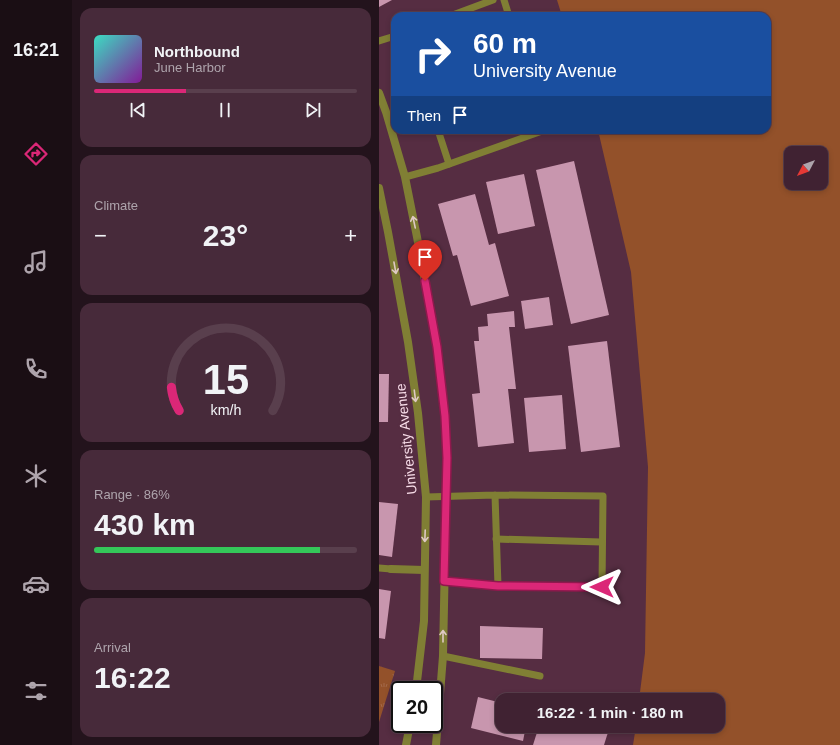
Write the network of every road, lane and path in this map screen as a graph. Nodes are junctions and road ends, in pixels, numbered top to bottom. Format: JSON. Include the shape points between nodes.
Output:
{"nodes":[{"id":1,"x":493,"y":0,"type":"edge"},
{"id":2,"x":504,"y":0,"type":"edge"},
{"id":3,"x":461,"y":12,"type":"edge"},
{"id":4,"x":508,"y":12,"type":"edge"},
{"id":5,"x":391,"y":37,"type":"edge"},
{"id":6,"x":379,"y":41,"type":"edge"},
{"id":7,"x":379,"y":93,"type":"edge"},
{"id":8,"x":391,"y":129,"type":"edge"},
{"id":9,"x":392,"y":134,"type":"edge"},
{"id":10,"x":439,"y":134,"type":"edge"},
{"id":11,"x":534,"y":134,"type":"edge"},
{"id":12,"x":449,"y":164,"type":"junction"},
{"id":13,"x":405,"y":177,"type":"junction"},
{"id":14,"x":379,"y":188,"type":"edge"},
{"id":15,"x":495,"y":495,"type":"junction"},
{"id":16,"x":426,"y":496,"type":"junction"},
{"id":17,"x":447,"y":497,"type":"junction"},
{"id":18,"x":496,"y":539,"type":"junction"},
{"id":19,"x":601,"y":542,"type":"junction"},
{"id":20,"x":379,"y":568,"type":"edge"},
{"id":21,"x":391,"y":569,"type":"joint"},
{"id":22,"x":424,"y":570,"type":"junction"},
{"id":23,"x":444,"y":581,"type":"junction"},
{"id":24,"x":498,"y":586,"type":"junction"},
{"id":25,"x":443,"y":656,"type":"junction"},
{"id":26,"x":540,"y":676,"type":"dead end"},
{"id":27,"x":417,"y":681,"type":"edge"},
{"id":28,"x":408,"y":733,"type":"edge"},
{"id":29,"x":406,"y":745,"type":"edge"},
{"id":30,"x":436,"y":745,"type":"edge"}],
"edges":[{"from":1,"to":3,"type":"lane"},
{"from":2,"to":4,"type":"lane"},
{"from":5,"to":6,"type":"lane"},
{"from":7,"to":8,"type":"street"},
{"from":9,"to":13,"type":"street"},
{"from":10,"to":12,"type":"lane"},
{"from":11,"to":12,"type":"lane"},
{"from":12,"to":13,"type":"lane"},
{"from":17,"to":13,"type":"street","one_way":true,"via":[[445,416],[437,347]]},
{"from":14,"to":16,"type":"street","name":"University Avenue","one_way":true,"via":[[408,342]]},
{"from":15,"to":17,"type":"lane"},
{"from":15,"to":18,"type":"lane"},
{"from":15,"to":19,"type":"lane","via":[[603,496]]},
{"from":16,"to":17,"type":"lane"},
{"from":16,"to":22,"type":"street","name":"University Avenue","one_way":true},
{"from":17,"to":23,"type":"street"},
{"from":18,"to":19,"type":"lane"},
{"from":18,"to":24,"type":"lane"},
{"from":19,"to":24,"type":"lane","via":[[602,587]]},
{"from":20,"to":21,"type":"lane"},
{"from":21,"to":22,"type":"street"},
{"from":22,"to":27,"type":"street","name":"University Avenue","via":[[424,621]]},
{"from":23,"to":24,"type":"lane"},
{"from":25,"to":23,"type":"street","one_way":true},
{"from":25,"to":26,"type":"lane"},
{"from":25,"to":30,"type":"street"},
{"from":28,"to":29,"type":"street"}]}
